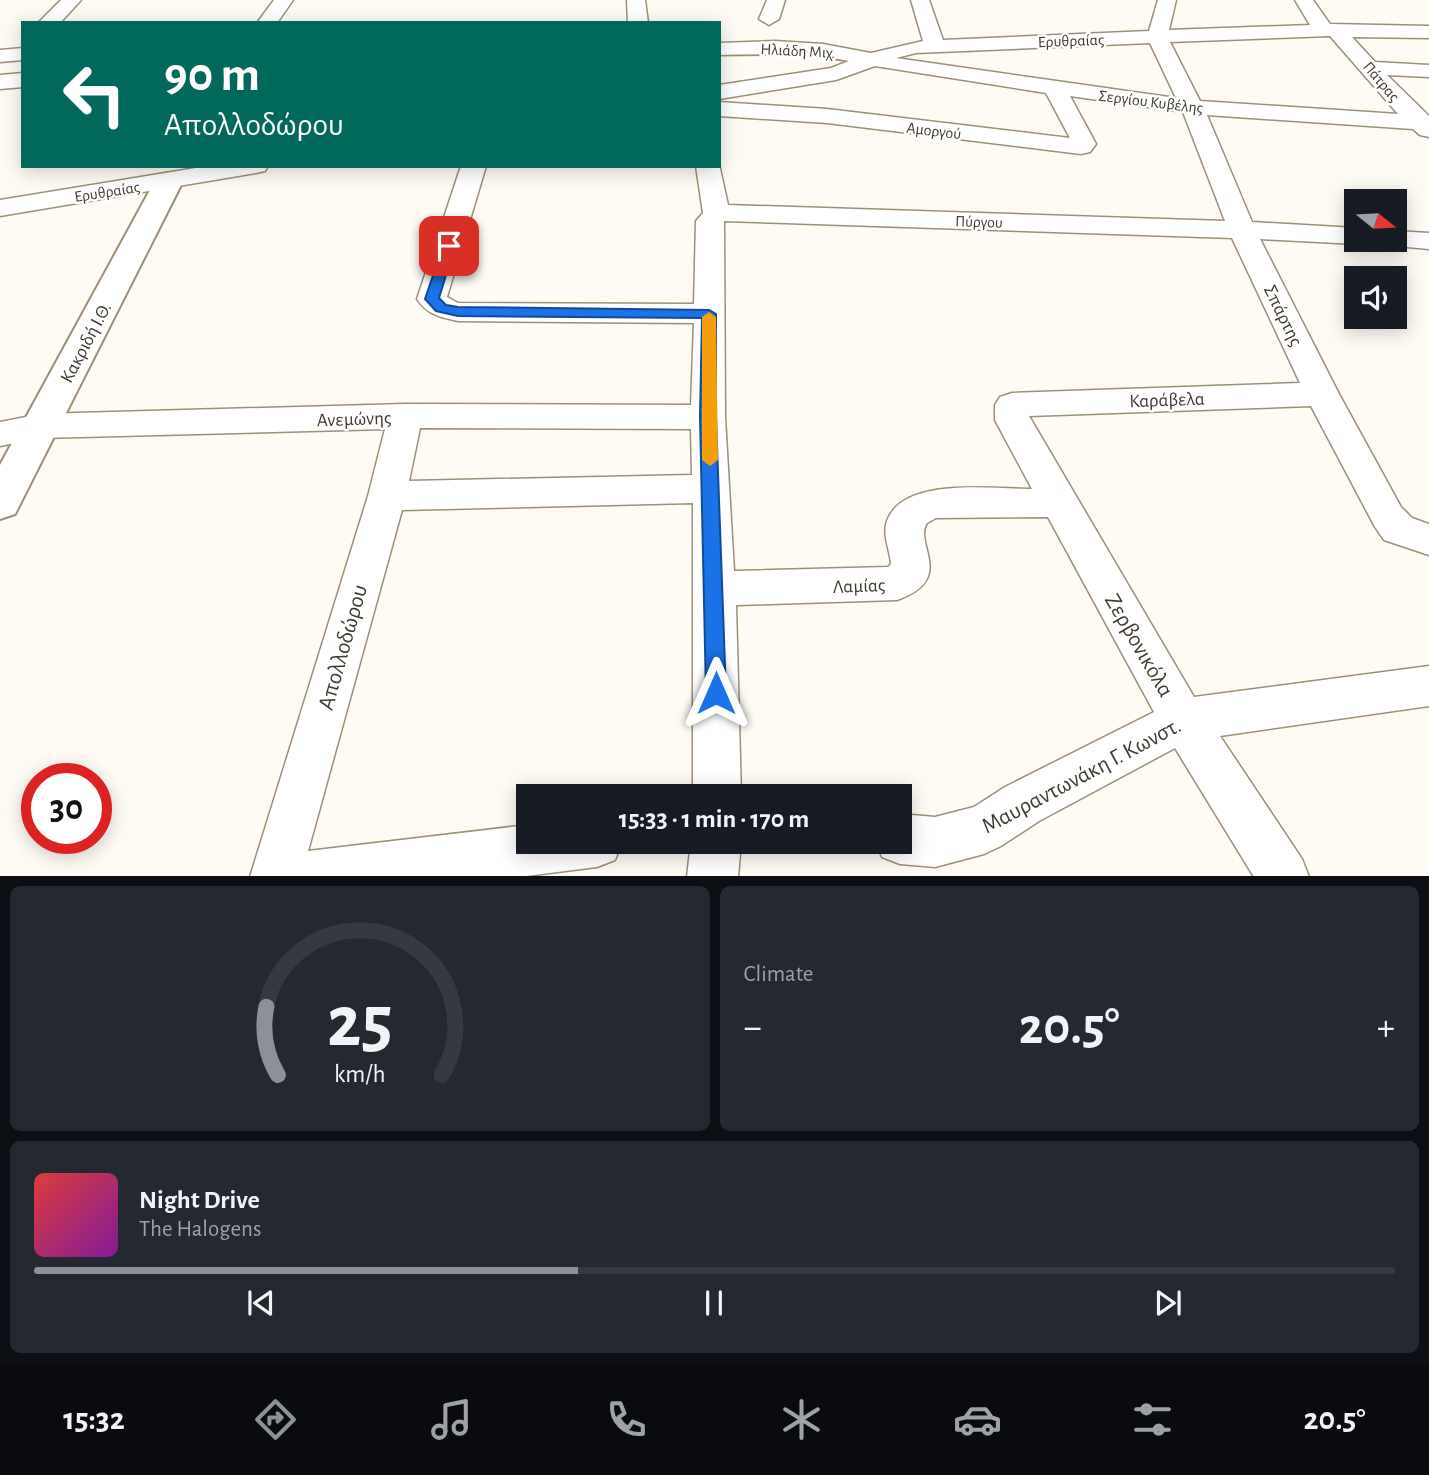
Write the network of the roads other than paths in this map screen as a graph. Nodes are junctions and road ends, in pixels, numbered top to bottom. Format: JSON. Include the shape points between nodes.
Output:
{"nodes":[{"id":1,"x":72,"y":0,"type":"edge"},
{"id":2,"x":284,"y":0,"type":"edge"},
{"id":3,"x":636,"y":0,"type":"edge"},
{"id":4,"x":920,"y":0,"type":"edge"},
{"id":5,"x":1167,"y":0,"type":"edge"},
{"id":6,"x":1304,"y":0,"type":"edge"},
{"id":7,"x":50,"y":21,"type":"edge"},
{"id":8,"x":268,"y":21,"type":"edge"},
{"id":9,"x":638,"y":21,"type":"edge"},
{"id":10,"x":1329,"y":30,"type":"junction"},
{"id":11,"x":1429,"y":32,"type":"edge"},
{"id":12,"x":1157,"y":37,"type":"junction"},
{"id":13,"x":935,"y":46,"type":"junction"},
{"id":14,"x":721,"y":49,"type":"edge"},
{"id":15,"x":876,"y":59,"type":"junction"},
{"id":16,"x":1372,"y":68,"type":"junction"},
{"id":17,"x":1429,"y":71,"type":"edge"},
{"id":18,"x":1054,"y":88,"type":"junction"},
{"id":19,"x":721,"y":92,"type":"edge"},
{"id":20,"x":1192,"y":107,"type":"junction"},
{"id":21,"x":721,"y":109,"type":"edge"},
{"id":22,"x":1426,"y":125,"type":"edge"},
{"id":23,"x":104,"y":168,"type":"edge"},
{"id":24,"x":236,"y":168,"type":"edge"},
{"id":25,"x":473,"y":168,"type":"edge"},
{"id":26,"x":708,"y":168,"type":"edge"},
{"id":27,"x":176,"y":174,"type":"edge"},
{"id":28,"x":100,"y":192,"type":"junction"},
{"id":29,"x":0,"y":208,"type":"edge"},
{"id":30,"x":716,"y":213,"type":"junction"},
{"id":31,"x":1242,"y":230,"type":"junction"},
{"id":32,"x":1344,"y":235,"type":"edge"},
{"id":33,"x":1407,"y":239,"type":"edge"},
{"id":34,"x":1429,"y":240,"type":"edge"},
{"id":35,"x":709,"y":314,"type":"junction"},
{"id":36,"x":1322,"y":394,"type":"junction"},
{"id":37,"x":1012,"y":405,"type":"joint"},
{"id":38,"x":405,"y":416,"type":"junction"},
{"id":39,"x":708,"y":417,"type":"junction"},
{"id":40,"x":41,"y":426,"type":"junction"},
{"id":41,"x":0,"y":434,"type":"edge"},
{"id":42,"x":711,"y":489,"type":"junction"},
{"id":43,"x":387,"y":496,"type":"junction"},
{"id":44,"x":0,"y":503,"type":"edge"},
{"id":45,"x":1059,"y":503,"type":"junction"},
{"id":46,"x":1429,"y":540,"type":"edge"},
{"id":47,"x":715,"y":589,"type":"junction"},
{"id":48,"x":1429,"y":686,"type":"edge"},
{"id":49,"x":1183,"y":720,"type":"junction"},
{"id":50,"x":717,"y":784,"type":"edge"},
{"id":51,"x":912,"y":840,"type":"edge"},
{"id":52,"x":516,"y":852,"type":"edge"},
{"id":53,"x":715,"y":854,"type":"edge"},
{"id":54,"x":275,"y":876,"type":"edge"},
{"id":55,"x":312,"y":876,"type":"edge"},
{"id":56,"x":712,"y":876,"type":"edge"},
{"id":57,"x":1283,"y":876,"type":"edge"}],
"edges":[{"from":1,"to":7,"type":"street"},
{"from":2,"to":8,"type":"street"},
{"from":3,"to":9,"type":"street"},
{"from":4,"to":13,"type":"street"},
{"from":5,"to":12,"type":"street"},
{"from":6,"to":10,"type":"street","name":"Πάτρας"},
{"from":10,"to":11,"type":"street","name":"Ερυθραίας"},
{"from":10,"to":12,"type":"street","name":"Ερυθραίας"},
{"from":10,"to":16,"type":"street","name":"Πάτρας"},
{"from":12,"to":13,"type":"street","name":"Ερυθραίας"},
{"from":12,"to":20,"type":"street","name":"Σπάρτης"},
{"from":13,"to":15,"type":"street","name":"Ερυθραίας","via":[[902,49]]},
{"from":14,"to":15,"type":"street","name":"Ηλιάδη Μιχ.","via":[[802,48]]},
{"from":15,"to":18,"type":"street","name":"Σεργίου Κυβέλης"},
{"from":15,"to":19,"type":"street","name":"Ερυθραίας","via":[[823,77]]},
{"from":16,"to":17,"type":"street"},
{"from":16,"to":22,"type":"street","name":"Πάτρας"},
{"from":18,"to":20,"type":"street","name":"Σεργίου Κυβέλης"},
{"from":18,"to":21,"type":"street","name":"Αμοργού","via":[[1083,140],[1080,147],[827,116]]},
{"from":20,"to":22,"type":"street","name":"Σεργίου Κυβέλης"},
{"from":20,"to":31,"type":"street","name":"Σπάρτης"},
{"from":23,"to":28,"type":"street"},
{"from":24,"to":27,"type":"street","name":"Ερυθραίας"},
{"from":25,"to":35,"type":"street","via":[[432,299],[441,308],[458,312]]},
{"from":26,"to":30,"type":"street"},
{"from":27,"to":28,"type":"street","name":"Ερυθραίας"},
{"from":27,"to":40,"type":"street","name":"Κακριδή Ι.Θ."},
{"from":28,"to":29,"type":"street","name":"Ερυθραίας"},
{"from":30,"to":31,"type":"street","name":"Πύργου"},
{"from":30,"to":35,"type":"street","via":[[710,221]]},
{"from":31,"to":32,"type":"street","name":"Πύργου"},
{"from":31,"to":36,"type":"street","name":"Σπάρτης"},
{"from":33,"to":34,"type":"street"},
{"from":35,"to":39,"type":"street"},
{"from":36,"to":37,"type":"street","name":"Καράβελα"},
{"from":36,"to":46,"type":"street","name":"Σπάρτης","via":[[1388,517],[1398,529]]},
{"from":37,"to":45,"type":"street","name":"Ζερβονικόλα","via":[[1012,420]]},
{"from":38,"to":39,"type":"street","name":"Ανεμώνης"},
{"from":38,"to":40,"type":"street","name":"Ανεμώνης"},
{"from":38,"to":43,"type":"street","name":"Απολλοδώρου"},
{"from":39,"to":42,"type":"street"},
{"from":40,"to":41,"type":"street","name":"Ανεμώνης"},
{"from":40,"to":44,"type":"street","name":"Κακριδή Ι.Θ."},
{"from":42,"to":43,"type":"street"},
{"from":42,"to":47,"type":"street"},
{"from":43,"to":54,"type":"street","name":"Απολλοδώρου"},
{"from":45,"to":47,"type":"street","name":"Λαμίας","via":[[931,504],[913,510],[904,524],[912,567],[908,577],[897,583]]},
{"from":45,"to":49,"type":"street","name":"Ζερβονικόλα"},
{"from":47,"to":50,"type":"street"},
{"from":48,"to":49,"type":"street","name":"Μαυραντωνάκη Γ. Κωνστ."},
{"from":49,"to":51,"type":"street","name":"Μαυραντωνάκη Γ. Κωνστ.","via":[[1021,804],[984,829],[935,842]]},
{"from":49,"to":57,"type":"street","name":"Ζερβονικόλα"},
{"from":52,"to":55,"type":"street"},
{"from":53,"to":56,"type":"street"}]}
